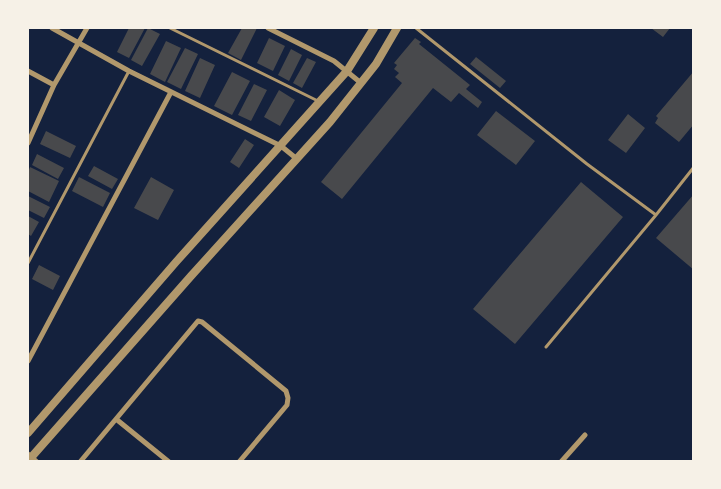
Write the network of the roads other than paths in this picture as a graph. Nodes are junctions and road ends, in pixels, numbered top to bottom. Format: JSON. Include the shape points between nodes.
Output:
{"nodes":[{"id":1,"x":52,"y":28,"type":"edge"},
{"id":2,"x":87,"y":28,"type":"edge"},
{"id":3,"x":170,"y":28,"type":"edge"},
{"id":4,"x":268,"y":28,"type":"edge"},
{"id":5,"x":374,"y":28,"type":"edge"},
{"id":6,"x":397,"y":28,"type":"edge"},
{"id":7,"x":416,"y":28,"type":"edge"},
{"id":8,"x":79,"y":42,"type":"junction"},
{"id":9,"x":129,"y":70,"type":"junction"},
{"id":10,"x":348,"y":71,"type":"junction"},
{"id":11,"x":28,"y":72,"type":"edge"},
{"id":12,"x":361,"y":83,"type":"junction"},
{"id":13,"x":54,"y":85,"type":"junction"},
{"id":14,"x":171,"y":92,"type":"junction"},
{"id":15,"x":320,"y":102,"type":"junction"},
{"id":16,"x":28,"y":142,"type":"edge"},
{"id":17,"x":281,"y":146,"type":"junction"},
{"id":18,"x":297,"y":159,"type":"junction"},
{"id":19,"x":694,"y":167,"type":"edge"},
{"id":20,"x":656,"y":215,"type":"junction"},
{"id":21,"x":28,"y":263,"type":"edge"},
{"id":22,"x":546,"y":347,"type":"dead end"},
{"id":23,"x":28,"y":361,"type":"edge"},
{"id":24,"x":116,"y":418,"type":"junction"},
{"id":25,"x":28,"y":433,"type":"edge"},
{"id":26,"x":585,"y":435,"type":"dead end"},
{"id":27,"x":31,"y":459,"type":"edge"},
{"id":28,"x":168,"y":461,"type":"edge"},
{"id":29,"x":80,"y":462,"type":"edge"},
{"id":30,"x":239,"y":462,"type":"edge"},
{"id":31,"x":561,"y":462,"type":"edge"}],
"edges":[{"from":1,"to":8,"type":"street"},
{"from":2,"to":8,"type":"street"},
{"from":3,"to":15,"type":"lane"},
{"from":4,"to":10,"type":"street"},
{"from":5,"to":10,"type":"street"},
{"from":6,"to":12,"type":"street"},
{"from":7,"to":20,"type":"lane"},
{"from":8,"to":9,"type":"street"},
{"from":8,"to":13,"type":"street"},
{"from":9,"to":14,"type":"street"},
{"from":9,"to":21,"type":"lane"},
{"from":10,"to":12,"type":"street"},
{"from":10,"to":15,"type":"street"},
{"from":11,"to":13,"type":"street"},
{"from":12,"to":18,"type":"street"},
{"from":13,"to":16,"type":"street"},
{"from":14,"to":17,"type":"street"},
{"from":14,"to":23,"type":"street"},
{"from":15,"to":17,"type":"street"},
{"from":17,"to":18,"type":"street"},
{"from":17,"to":25,"type":"street"},
{"from":18,"to":27,"type":"street"},
{"from":19,"to":20,"type":"lane"},
{"from":20,"to":22,"type":"lane"},
{"from":24,"to":28,"type":"street"},
{"from":24,"to":29,"type":"street"},
{"from":24,"to":30,"type":"street","via":[[195,324],[202,322],[286,391],[288,398],[287,405]]},
{"from":26,"to":31,"type":"street"}]}
